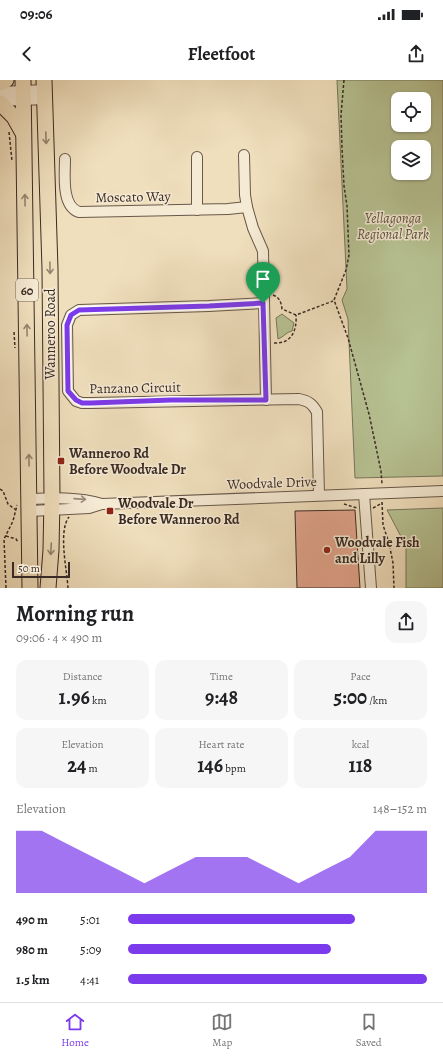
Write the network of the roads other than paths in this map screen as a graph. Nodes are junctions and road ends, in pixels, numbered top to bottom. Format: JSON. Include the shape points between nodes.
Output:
{"nodes":[{"id":1,"x":6,"y":80,"type":"edge"},
{"id":2,"x":0,"y":83,"type":"edge"},
{"id":3,"x":24,"y":90,"type":"edge"},
{"id":4,"x":45,"y":90,"type":"edge"},
{"id":5,"x":0,"y":92,"type":"edge"},
{"id":6,"x":0,"y":102,"type":"edge"},
{"id":7,"x":24,"y":136,"type":"junction"},
{"id":8,"x":244,"y":156,"type":"dead end"},
{"id":9,"x":197,"y":157,"type":"dead end"},
{"id":10,"x":65,"y":159,"type":"dead end"},
{"id":11,"x":247,"y":207,"type":"junction"},
{"id":12,"x":197,"y":210,"type":"junction"},
{"id":13,"x":266,"y":301,"type":"junction"},
{"id":14,"x":266,"y":400,"type":"junction"},
{"id":15,"x":443,"y":492,"type":"edge"},
{"id":16,"x":364,"y":494,"type":"junction"},
{"id":17,"x":319,"y":496,"type":"junction"},
{"id":18,"x":52,"y":504,"type":"junction"},
{"id":19,"x":25,"y":507,"type":"junction"},
{"id":20,"x":30,"y":588,"type":"edge"},
{"id":21,"x":48,"y":588,"type":"edge"},
{"id":22,"x":371,"y":588,"type":"edge"}],
"edges":[{"from":1,"to":2,"type":"highway"},
{"from":3,"to":4,"type":"street"},
{"from":3,"to":5,"type":"street"},
{"from":3,"to":6,"type":"street"},
{"from":3,"to":7,"type":"highway","name":"Wanneroo Road","number":"60"},
{"from":4,"to":18,"type":"highway","name":"Wanneroo Road","number":"60","one_way":true},
{"from":6,"to":7,"type":"highway","via":[[14,117]]},
{"from":19,"to":7,"type":"highway","name":"Wanneroo Road","number":"60","one_way":true},
{"from":8,"to":11,"type":"street","via":[[244,195]]},
{"from":9,"to":12,"type":"street"},
{"from":10,"to":12,"type":"street","name":"Moscato Way","via":[[66,197],[76,211]]},
{"from":11,"to":12,"type":"street","name":"Moscato Way"},
{"from":11,"to":13,"type":"street","via":[[263,251]]},
{"from":13,"to":14,"type":"street"},
{"from":13,"to":14,"type":"street","name":"Panzano Circuit","via":[[209,306],[79,310],[71,315],[67,325],[68,391],[82,403]]},
{"from":14,"to":17,"type":"street","name":"Panzano Circuit","via":[[299,399],[309,401],[314,406],[317,412]]},
{"from":15,"to":16,"type":"street","name":"Woodvale Drive","via":[[382,498]]},
{"from":16,"to":17,"type":"street","name":"Woodvale Drive"},
{"from":16,"to":22,"type":"street"},
{"from":17,"to":18,"type":"street","name":"Woodvale Drive","via":[[102,504],[89,500]]},
{"from":18,"to":19,"type":"street","name":"Woodvale Drive"},
{"from":18,"to":21,"type":"highway","name":"Wanneroo Road","number":"60","one_way":true},
{"from":19,"to":20,"type":"highway","number":"60"}]}
